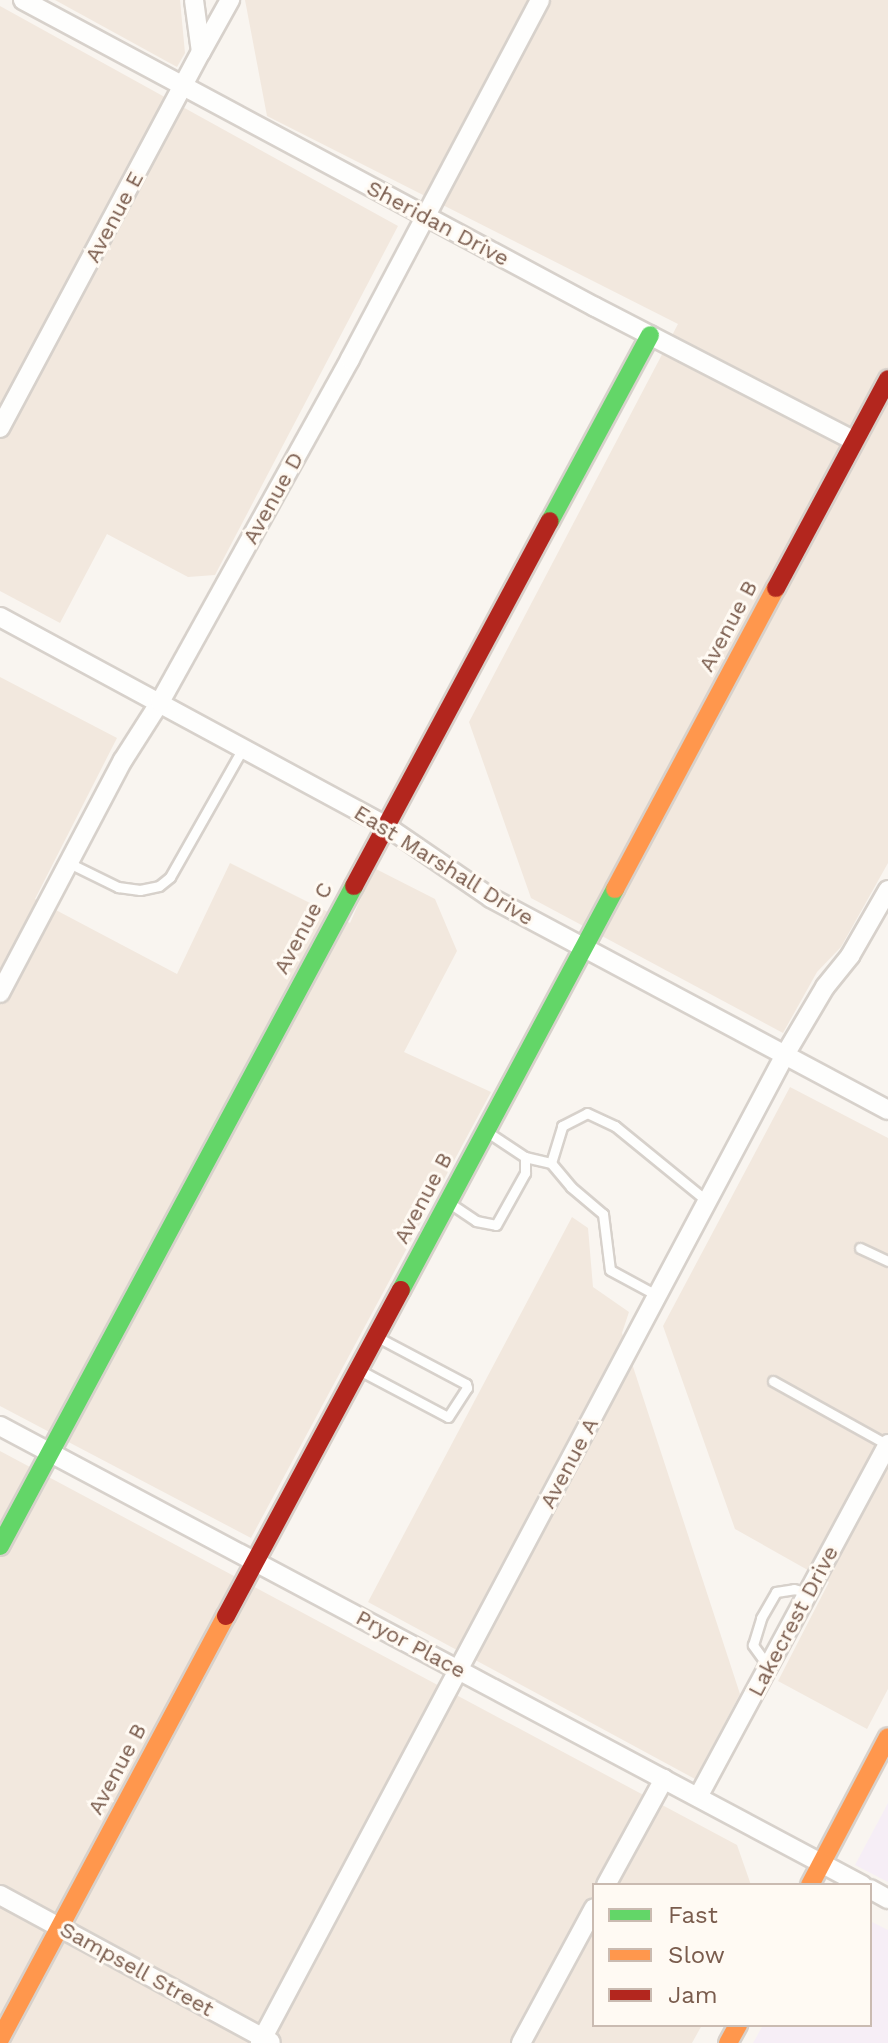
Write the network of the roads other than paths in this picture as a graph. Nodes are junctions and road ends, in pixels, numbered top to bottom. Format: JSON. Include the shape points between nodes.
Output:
{"nodes":[{"id":1,"x":23,"y":0,"type":"edge"},
{"id":2,"x":194,"y":0,"type":"edge"},
{"id":3,"x":230,"y":0,"type":"edge"},
{"id":4,"x":540,"y":0,"type":"edge"},
{"id":5,"x":201,"y":52,"type":"junction"},
{"id":6,"x":184,"y":88,"type":"junction"},
{"id":7,"x":424,"y":216,"type":"junction"},
{"id":8,"x":650,"y":335,"type":"junction"},
{"id":9,"x":888,"y":379,"type":"edge"},
{"id":10,"x":0,"y":428,"type":"edge"},
{"id":11,"x":855,"y":441,"type":"junction"},
{"id":12,"x":0,"y":617,"type":"edge"},
{"id":13,"x":160,"y":702,"type":"junction"},
{"id":14,"x":243,"y":748,"type":"junction"},
{"id":15,"x":386,"y":826,"type":"junction"},
{"id":16,"x":69,"y":863,"type":"junction"},
{"id":17,"x":888,"y":890,"type":"edge"},
{"id":18,"x":583,"y":947,"type":"junction"},
{"id":19,"x":0,"y":993,"type":"edge"},
{"id":20,"x":786,"y":1053,"type":"junction"},
{"id":21,"x":888,"y":1110,"type":"edge"},
{"id":22,"x":486,"y":1131,"type":"junction"},
{"id":23,"x":525,"y":1157,"type":"junction"},
{"id":24,"x":551,"y":1163,"type":"junction"},
{"id":25,"x":448,"y":1202,"type":"junction"},
{"id":26,"x":708,"y":1202,"type":"junction"},
{"id":27,"x":860,"y":1248,"type":"dead end"},
{"id":28,"x":888,"y":1261,"type":"edge"},
{"id":29,"x":658,"y":1296,"type":"junction"},
{"id":30,"x":376,"y":1336,"type":"junction"},
{"id":31,"x":358,"y":1370,"type":"junction"},
{"id":32,"x":773,"y":1381,"type":"dead end"},
{"id":33,"x":0,"y":1426,"type":"edge"},
{"id":34,"x":888,"y":1444,"type":"edge"},
{"id":35,"x":51,"y":1452,"type":"junction"},
{"id":36,"x":0,"y":1546,"type":"edge"},
{"id":37,"x":255,"y":1562,"type":"junction"},
{"id":38,"x":808,"y":1593,"type":"junction"},
{"id":39,"x":769,"y":1666,"type":"junction"},
{"id":40,"x":458,"y":1668,"type":"junction"},
{"id":41,"x":888,"y":1737,"type":"edge"},
{"id":42,"x":664,"y":1779,"type":"junction"},
{"id":43,"x":698,"y":1797,"type":"junction"},
{"id":44,"x":822,"y":1863,"type":"junction"},
{"id":45,"x":607,"y":1883,"type":"edge"},
{"id":46,"x":811,"y":1883,"type":"edge"},
{"id":47,"x":858,"y":1883,"type":"edge"},
{"id":48,"x":0,"y":1895,"type":"edge"},
{"id":49,"x":592,"y":1912,"type":"edge"},
{"id":50,"x":59,"y":1927,"type":"junction"},
{"id":51,"x":0,"y":2039,"type":"edge"},
{"id":52,"x":266,"y":2041,"type":"edge"},
{"id":53,"x":521,"y":2043,"type":"edge"}],
"edges":[{"from":1,"to":6,"type":"street","name":"Sheridan Drive"},
{"from":2,"to":5,"type":"street"},
{"from":3,"to":5,"type":"street","name":"Avenue E"},
{"from":4,"to":7,"type":"street","name":"Avenue D"},
{"from":5,"to":6,"type":"street","name":"Avenue E"},
{"from":6,"to":7,"type":"street","name":"Sheridan Drive"},
{"from":6,"to":10,"type":"street","name":"Avenue E"},
{"from":7,"to":8,"type":"street","name":"Sheridan Drive"},
{"from":7,"to":13,"type":"street","name":"Avenue D"},
{"from":8,"to":11,"type":"street","name":"Sheridan Drive"},
{"from":8,"to":15,"type":"street","name":"Avenue C"},
{"from":9,"to":11,"type":"street","name":"Avenue B"},
{"from":11,"to":18,"type":"street","name":"Avenue B"},
{"from":12,"to":13,"type":"street","name":"East Marshall Drive"},
{"from":13,"to":14,"type":"street","name":"East Marshall Drive"},
{"from":13,"to":16,"type":"street","name":"Avenue D"},
{"from":14,"to":15,"type":"street","name":"East Marshall Drive"},
{"from":14,"to":16,"type":"lane","via":[[170,877],[159,886],[118,887]]},
{"from":15,"to":18,"type":"street","name":"East Marshall Drive","via":[[491,898]]},
{"from":15,"to":35,"type":"street","name":"Avenue C"},
{"from":16,"to":19,"type":"street","name":"Avenue D"},
{"from":17,"to":20,"type":"street","name":"Avenue A"},
{"from":18,"to":20,"type":"street","name":"East Marshall Drive"},
{"from":18,"to":22,"type":"street","name":"Avenue B"},
{"from":20,"to":21,"type":"street","name":"East Marshall Drive"},
{"from":20,"to":26,"type":"street","name":"Avenue A"},
{"from":22,"to":23,"type":"lane"},
{"from":22,"to":25,"type":"street","name":"Avenue B"},
{"from":23,"to":24,"type":"lane"},
{"from":23,"to":25,"type":"lane","via":[[525,1173],[496,1225],[476,1221]]},
{"from":24,"to":26,"type":"lane","via":[[562,1126],[587,1113],[615,1126]]},
{"from":24,"to":29,"type":"lane","via":[[603,1214],[610,1270]]},
{"from":25,"to":30,"type":"street","name":"Avenue B"},
{"from":26,"to":29,"type":"street","name":"Avenue A"},
{"from":27,"to":28,"type":"lane"},
{"from":29,"to":40,"type":"street","name":"Avenue A"},
{"from":30,"to":31,"type":"street","name":"Avenue B"},
{"from":30,"to":31,"type":"lane","via":[[467,1388],[448,1417]]},
{"from":31,"to":37,"type":"street","name":"Avenue B"},
{"from":32,"to":34,"type":"lane"},
{"from":33,"to":35,"type":"street","name":"Pryor Place"},
{"from":34,"to":38,"type":"street","name":"Lakecrest Drive"},
{"from":35,"to":36,"type":"street","name":"Avenue C"},
{"from":35,"to":37,"type":"street","name":"Pryor Place"},
{"from":37,"to":40,"type":"street","name":"Pryor Place"},
{"from":37,"to":50,"type":"street","name":"Avenue B"},
{"from":38,"to":39,"type":"street","name":"Lakecrest Drive"},
{"from":38,"to":39,"type":"lane","via":[[776,1592],[761,1618],[753,1645]]},
{"from":39,"to":43,"type":"street","name":"Lakecrest Drive"},
{"from":40,"to":42,"type":"street","name":"Pryor Place"},
{"from":40,"to":52,"type":"street","name":"Avenue A"},
{"from":41,"to":44,"type":"street"},
{"from":42,"to":43,"type":"street","name":"Pryor Place"},
{"from":42,"to":45,"type":"street"},
{"from":43,"to":44,"type":"street","name":"Pryor Place"},
{"from":44,"to":46,"type":"street"},
{"from":44,"to":47,"type":"street","name":"Pryor Place"},
{"from":48,"to":50,"type":"street","name":"Sampsell Street"},
{"from":49,"to":53,"type":"street"},
{"from":50,"to":51,"type":"street","name":"Avenue B"},
{"from":50,"to":52,"type":"street","name":"Sampsell Street"}]}
